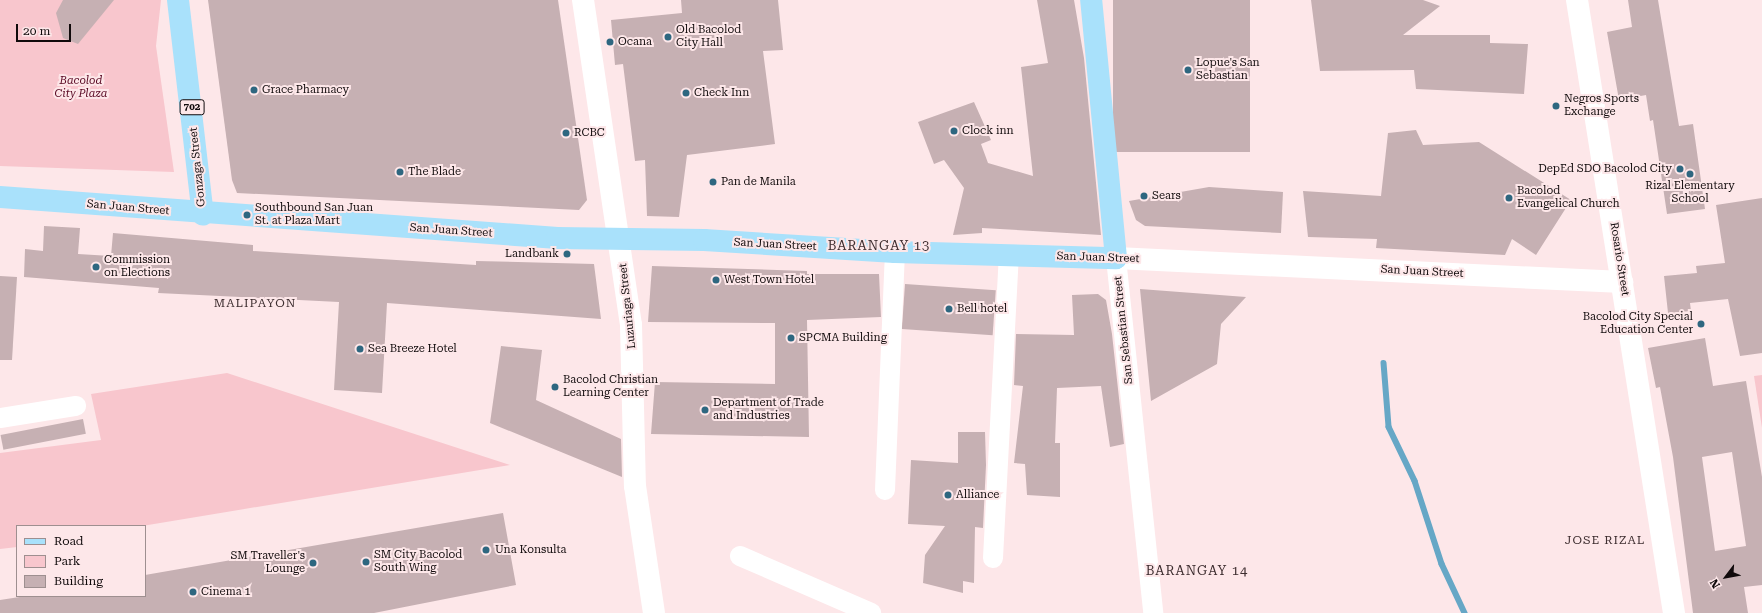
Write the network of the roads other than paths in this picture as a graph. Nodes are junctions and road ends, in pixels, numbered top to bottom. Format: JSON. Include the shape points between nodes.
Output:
{"nodes":[{"id":1,"x":178,"y":0,"type":"edge"},
{"id":2,"x":583,"y":0,"type":"edge"},
{"id":3,"x":1091,"y":0,"type":"edge"},
{"id":4,"x":1577,"y":0,"type":"edge"},
{"id":5,"x":0,"y":197,"type":"edge"},
{"id":6,"x":203,"y":214,"type":"junction"},
{"id":7,"x":620,"y":238,"type":"junction"},
{"id":8,"x":895,"y":252,"type":"junction"},
{"id":9,"x":1009,"y":256,"type":"junction"},
{"id":10,"x":1116,"y":258,"type":"junction"},
{"id":11,"x":1622,"y":282,"type":"junction"},
{"id":12,"x":76,"y":406,"type":"dead end"},
{"id":13,"x":0,"y":418,"type":"edge"},
{"id":14,"x":885,"y":490,"type":"dead end"},
{"id":15,"x":740,"y":556,"type":"dead end"},
{"id":16,"x":993,"y":558,"type":"dead end"},
{"id":17,"x":654,"y":613,"type":"edge"},
{"id":18,"x":871,"y":613,"type":"edge"},
{"id":19,"x":1153,"y":613,"type":"edge"},
{"id":20,"x":1674,"y":613,"type":"edge"}],
"edges":[{"from":1,"to":6,"type":"main road","name":"Gonzaga Street","number":"702"},
{"from":2,"to":7,"type":"street","name":"Luzuriaga Street"},
{"from":3,"to":10,"type":"main road","name":"San Sebastian Street"},
{"from":4,"to":11,"type":"street","name":"Rosario Street"},
{"from":5,"to":6,"type":"main road","name":"San Juan Street"},
{"from":6,"to":7,"type":"main road","name":"San Juan Street","via":[[557,238]]},
{"from":7,"to":8,"type":"main road","name":"San Juan Street"},
{"from":7,"to":17,"type":"street","name":"Luzuriaga Street","via":[[633,350],[635,486]]},
{"from":8,"to":9,"type":"main road","name":"San Juan Street"},
{"from":8,"to":14,"type":"street"},
{"from":9,"to":10,"type":"main road","name":"San Juan Street"},
{"from":9,"to":16,"type":"street"},
{"from":10,"to":11,"type":"street","name":"San Juan Street"},
{"from":10,"to":19,"type":"street","name":"San Sebastian Street"},
{"from":11,"to":20,"type":"street","name":"Rosario Street"},
{"from":12,"to":13,"type":"street"},
{"from":15,"to":18,"type":"street"}]}
